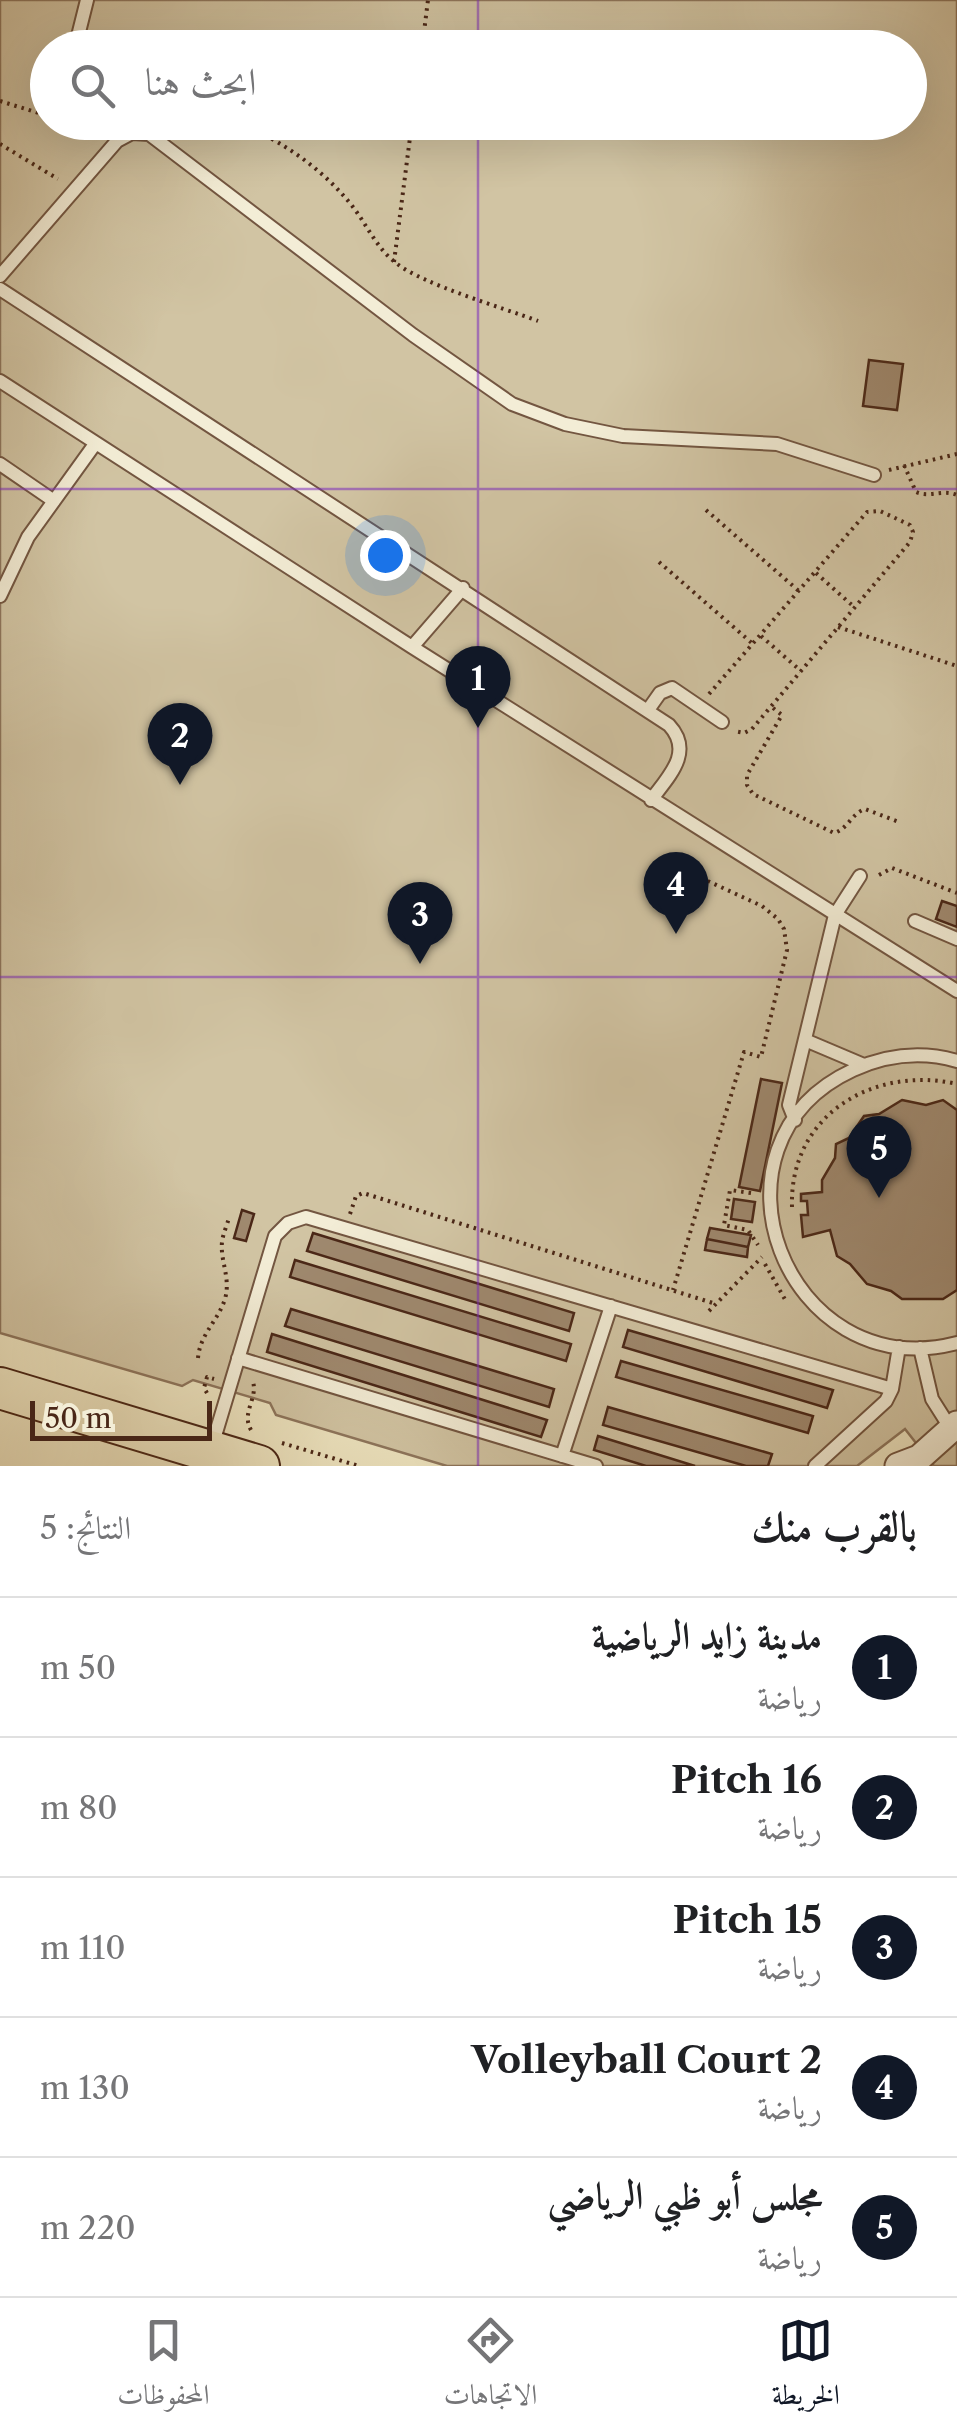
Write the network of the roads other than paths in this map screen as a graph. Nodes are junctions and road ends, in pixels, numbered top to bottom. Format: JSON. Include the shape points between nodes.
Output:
{"nodes":[{"id":1,"x":87,"y":0,"type":"edge"},
{"id":2,"x":80,"y":30,"type":"edge"},
{"id":3,"x":119,"y":140,"type":"edge"},
{"id":4,"x":157,"y":140,"type":"edge"},
{"id":5,"x":0,"y":276,"type":"edge"},
{"id":6,"x":0,"y":289,"type":"edge"},
{"id":7,"x":0,"y":380,"type":"edge"},
{"id":8,"x":95,"y":444,"type":"junction"},
{"id":9,"x":0,"y":464,"type":"edge"},
{"id":10,"x":874,"y":474,"type":"road end"},
{"id":11,"x":54,"y":501,"type":"junction"},
{"id":12,"x":463,"y":588,"type":"junction"},
{"id":13,"x":0,"y":596,"type":"edge"},
{"id":14,"x":412,"y":647,"type":"junction"},
{"id":15,"x":648,"y":710,"type":"junction"},
{"id":16,"x":722,"y":722,"type":"road end"},
{"id":17,"x":651,"y":800,"type":"junction"},
{"id":18,"x":860,"y":876,"type":"road end"},
{"id":19,"x":835,"y":916,"type":"junction"},
{"id":20,"x":915,"y":922,"type":"dead end"},
{"id":21,"x":957,"y":938,"type":"edge"},
{"id":22,"x":957,"y":991,"type":"edge"},
{"id":23,"x":805,"y":1040,"type":"junction"},
{"id":24,"x":957,"y":1062,"type":"edge"},
{"id":25,"x":864,"y":1066,"type":"junction"},
{"id":26,"x":795,"y":1120,"type":"junction"},
{"id":27,"x":611,"y":1306,"type":"junction"},
{"id":28,"x":957,"y":1343,"type":"edge"},
{"id":29,"x":899,"y":1347,"type":"junction"},
{"id":30,"x":920,"y":1348,"type":"junction"},
{"id":31,"x":238,"y":1358,"type":"junction"},
{"id":32,"x":0,"y":1388,"type":"edge"},
{"id":33,"x":892,"y":1389,"type":"junction"},
{"id":34,"x":954,"y":1426,"type":"edge"},
{"id":35,"x":265,"y":1447,"type":"edge"},
{"id":36,"x":211,"y":1452,"type":"junction"},
{"id":37,"x":562,"y":1456,"type":"junction"},
{"id":38,"x":911,"y":1463,"type":"edge"},
{"id":39,"x":596,"y":1466,"type":"edge"},
{"id":40,"x":815,"y":1466,"type":"edge"}],
"edges":[{"from":1,"to":2,"type":"lane"},
{"from":3,"to":5,"type":"lane"},
{"from":4,"to":10,"type":"lane","via":[[512,404],[584,428],[643,438],[777,444]]},
{"from":6,"to":12,"type":"lane"},
{"from":7,"to":8,"type":"lane"},
{"from":8,"to":11,"type":"lane"},
{"from":8,"to":14,"type":"lane"},
{"from":9,"to":11,"type":"lane"},
{"from":11,"to":13,"type":"lane"},
{"from":12,"to":14,"type":"lane"},
{"from":12,"to":15,"type":"lane"},
{"from":14,"to":17,"type":"lane"},
{"from":15,"to":16,"type":"lane","via":[[672,688]]},
{"from":15,"to":17,"type":"lane","via":[[670,724],[681,748],[677,765]]},
{"from":17,"to":19,"type":"lane"},
{"from":18,"to":19,"type":"lane"},
{"from":19,"to":22,"type":"lane"},
{"from":19,"to":23,"type":"lane"},
{"from":20,"to":21,"type":"lane"},
{"from":23,"to":25,"type":"lane"},
{"from":23,"to":26,"type":"lane","via":[[789,1104]]},
{"from":24,"to":25,"type":"lane","via":[[906,1056]]},
{"from":25,"to":26,"type":"lane","via":[[832,1082]]},
{"from":26,"to":29,"type":"lane","via":[[772,1176],[776,1242],[794,1281],[822,1313],[858,1336]]},
{"from":27,"to":31,"type":"lane","via":[[306,1218],[280,1229],[272,1245]]},
{"from":27,"to":33,"type":"lane"},
{"from":27,"to":37,"type":"lane"},
{"from":28,"to":30,"type":"lane"},
{"from":29,"to":30,"type":"lane"},
{"from":29,"to":33,"type":"lane"},
{"from":30,"to":34,"type":"lane","via":[[932,1399]]},
{"from":31,"to":36,"type":"lane"},
{"from":31,"to":37,"type":"lane"},
{"from":32,"to":36,"type":"main road"},
{"from":33,"to":40,"type":"lane"},
{"from":34,"to":38,"type":"street"},
{"from":35,"to":36,"type":"main road"},
{"from":37,"to":39,"type":"lane"}]}
